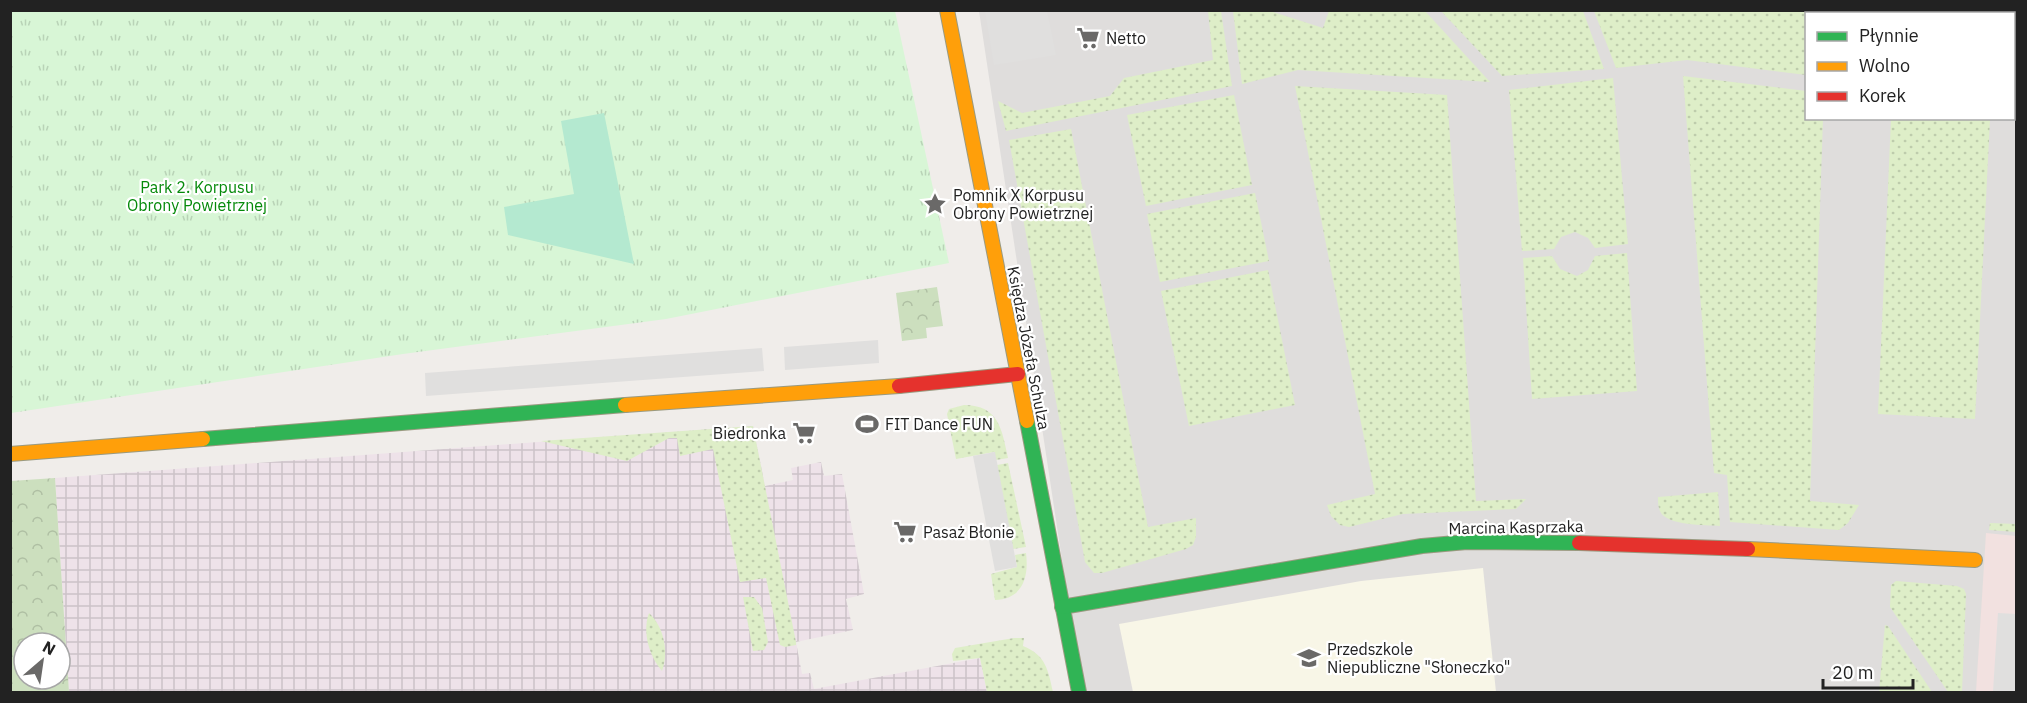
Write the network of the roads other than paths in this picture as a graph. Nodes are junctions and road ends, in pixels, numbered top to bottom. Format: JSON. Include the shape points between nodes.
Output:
{"nodes":[{"id":1,"x":947,"y":10,"type":"edge"},
{"id":2,"x":1018,"y":374,"type":"junction"},
{"id":3,"x":10,"y":454,"type":"edge"},
{"id":4,"x":1975,"y":560,"type":"dead end"},
{"id":5,"x":1062,"y":607,"type":"junction"},
{"id":6,"x":1079,"y":693,"type":"edge"}],
"edges":[{"from":1,"to":2,"type":"street","name":"Księdza Józefa Schulza"},
{"from":2,"to":3,"type":"street","via":[[946,383]]},
{"from":2,"to":5,"type":"street","name":"Księdza Józefa Schulza"},
{"from":4,"to":5,"type":"street","name":"Marcina Kasprzaka","via":[[1616,543],[1467,542],[1422,546]]},
{"from":5,"to":6,"type":"street","name":"Księdza Józefa Schulza"}]}
